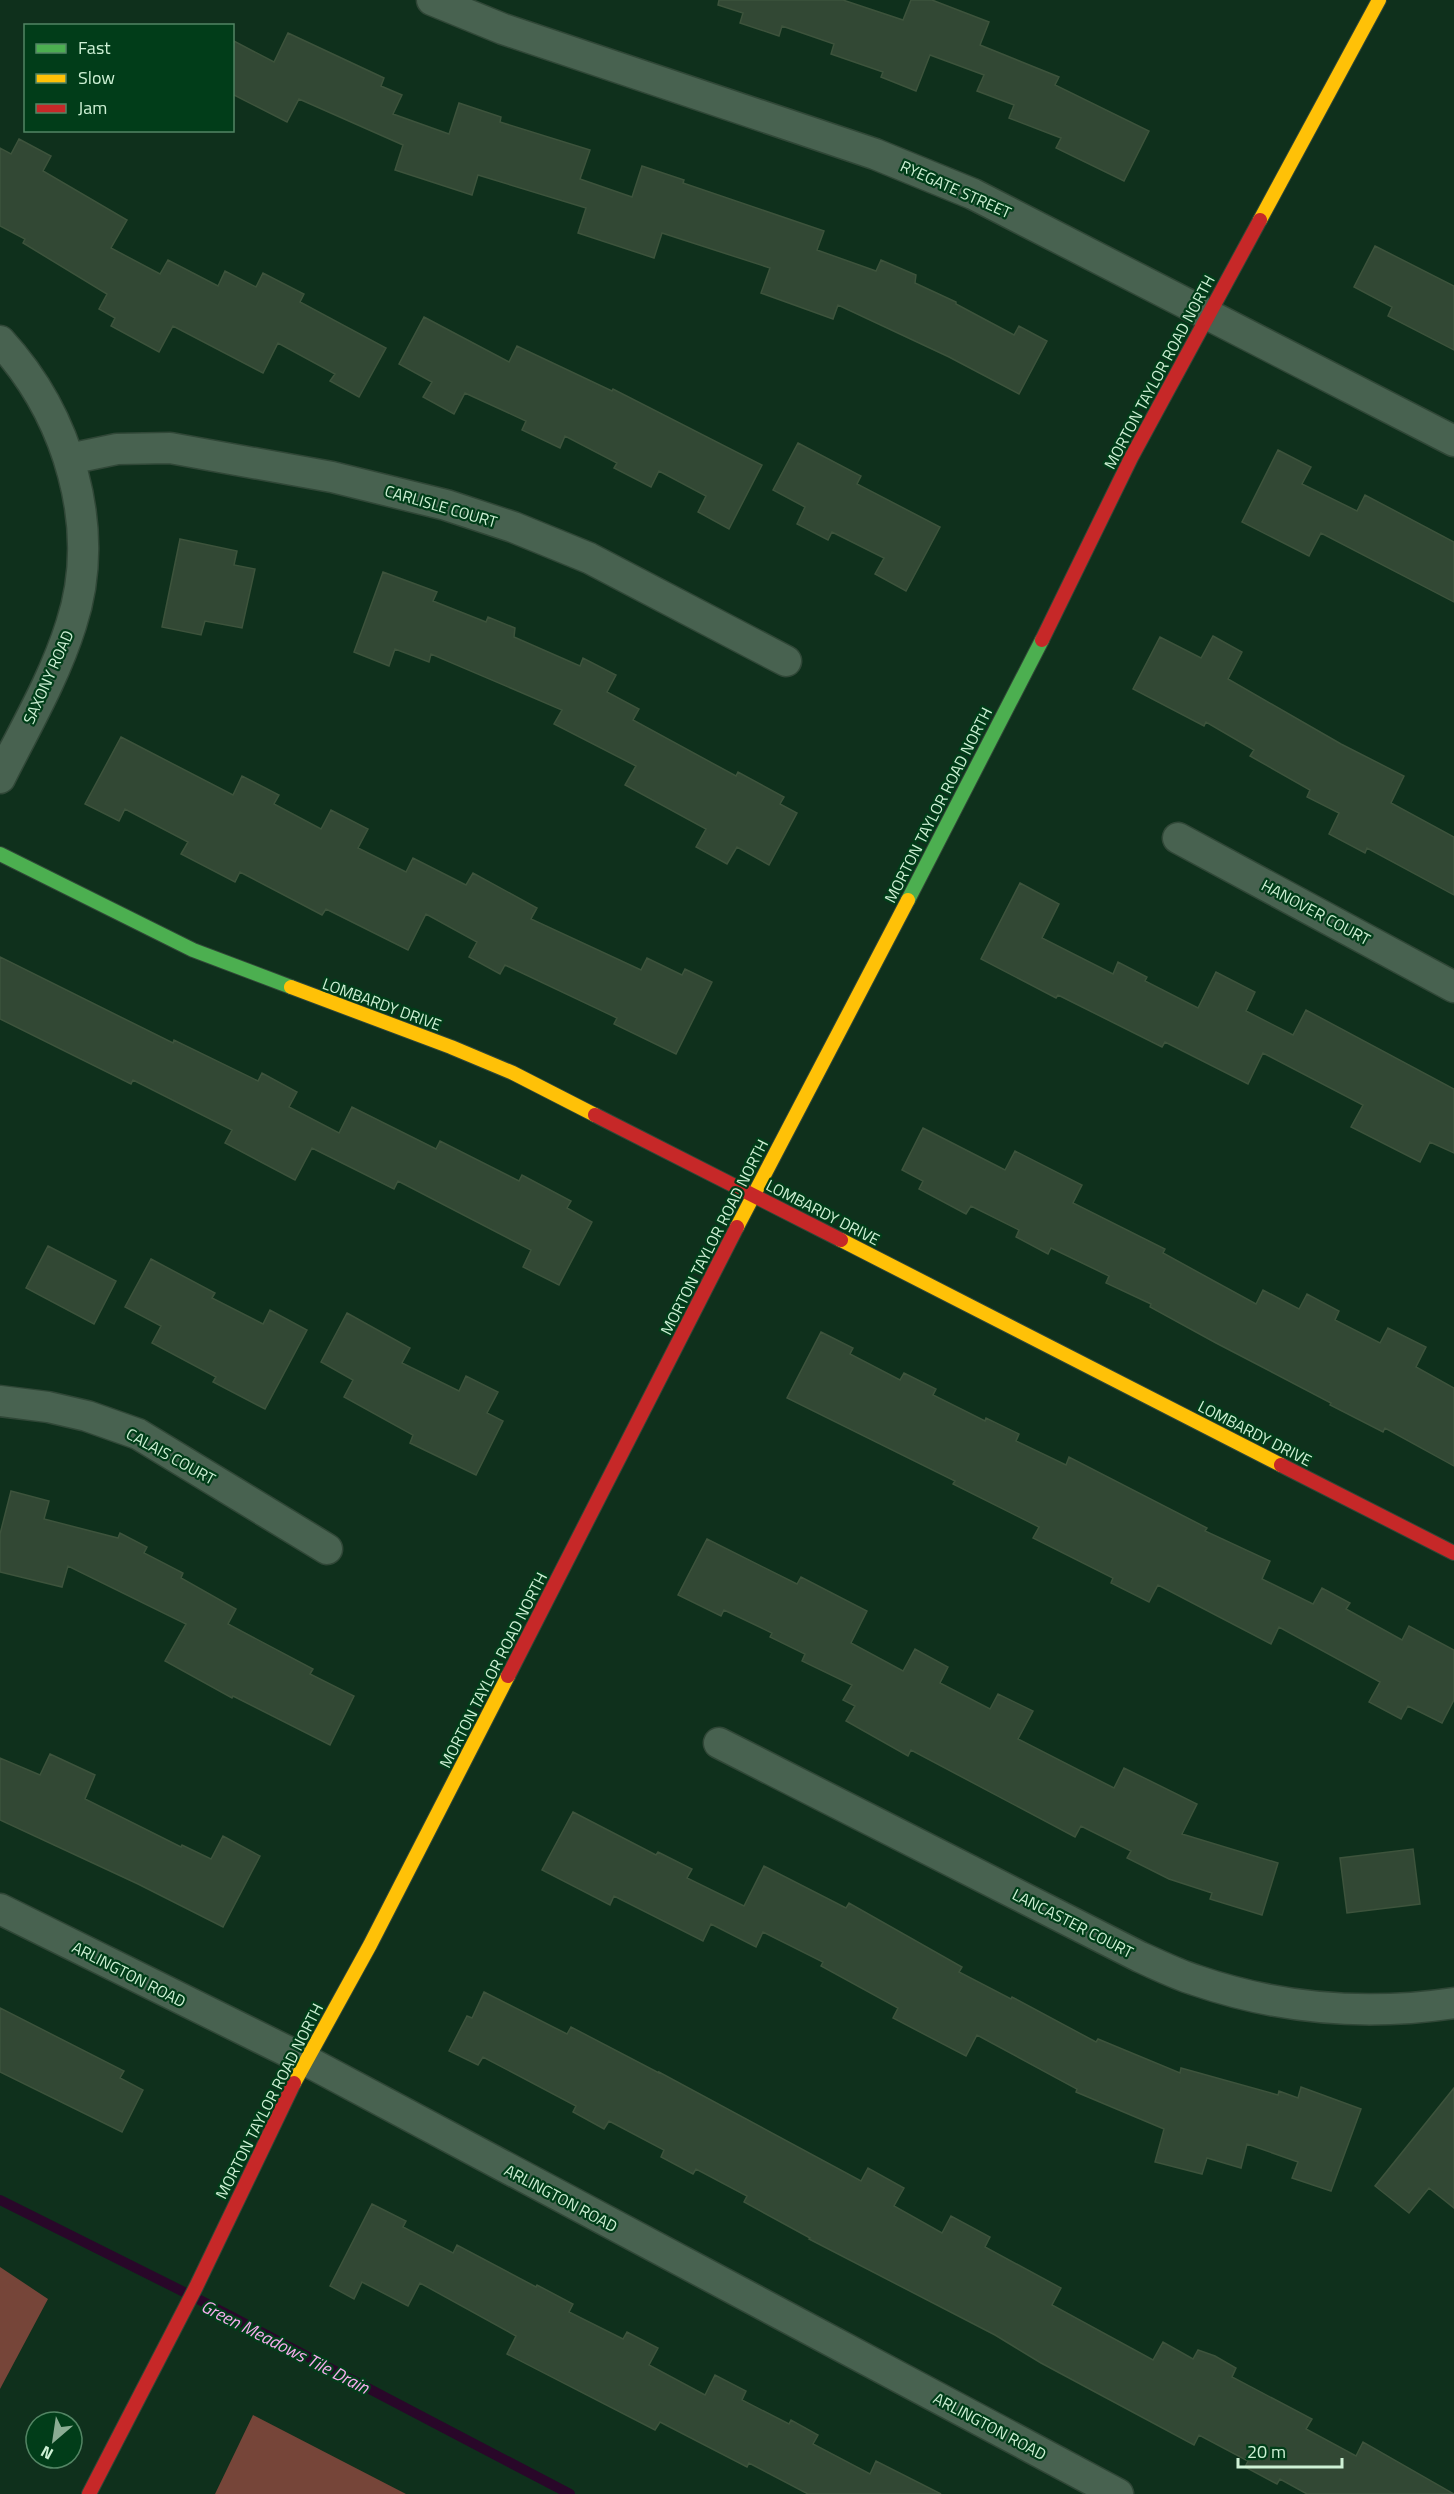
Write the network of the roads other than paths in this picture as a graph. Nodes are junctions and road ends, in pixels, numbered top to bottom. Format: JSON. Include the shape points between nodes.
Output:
{"nodes":[{"id":1,"x":432,"y":0,"type":"edge"},
{"id":2,"x":1379,"y":0,"type":"edge"},
{"id":3,"x":1208,"y":315,"type":"junction"},
{"id":4,"x":0,"y":341,"type":"edge"},
{"id":5,"x":1454,"y":441,"type":"edge"},
{"id":6,"x":69,"y":459,"type":"junction"},
{"id":7,"x":786,"y":661,"type":"dead end"},
{"id":8,"x":0,"y":778,"type":"edge"},
{"id":9,"x":1178,"y":838,"type":"dead end"},
{"id":10,"x":0,"y":854,"type":"edge"},
{"id":11,"x":1454,"y":987,"type":"edge"},
{"id":12,"x":753,"y":1195,"type":"junction"},
{"id":13,"x":0,"y":1401,"type":"edge"},
{"id":14,"x":327,"y":1549,"type":"dead end"},
{"id":15,"x":1454,"y":1553,"type":"edge"},
{"id":16,"x":719,"y":1743,"type":"dead end"},
{"id":17,"x":0,"y":1909,"type":"edge"},
{"id":18,"x":1454,"y":2002,"type":"edge"},
{"id":19,"x":305,"y":2060,"type":"junction"},
{"id":20,"x":89,"y":2494,"type":"edge"},
{"id":21,"x":1118,"y":2494,"type":"edge"}],
"edges":[{"from":1,"to":3,"type":"street","name":"RYEGATE STREET","via":[[503,29],[934,176]]},
{"from":2,"to":3,"type":"street","name":"MORTON TAYLOR ROAD NORTH"},
{"from":3,"to":5,"type":"street","name":"RYEGATE STREET"},
{"from":3,"to":12,"type":"street","name":"MORTON TAYLOR ROAD NORTH"},
{"from":4,"to":6,"type":"street","name":"SAXONY ROAD","via":[[35,386]]},
{"from":6,"to":7,"type":"street","name":"CARLISLE COURT","via":[[117,449],[170,448],[332,477],[446,505],[590,558]]},
{"from":6,"to":8,"type":"street","name":"SAXONY ROAD","via":[[82,536],[80,580],[72,623],[57,664]]},
{"from":9,"to":11,"type":"street","name":"HANOVER COURT"},
{"from":10,"to":12,"type":"street","name":"LOMBARDY DRIVE","via":[[193,950],[513,1073]]},
{"from":12,"to":15,"type":"street","name":"LOMBARDY DRIVE"},
{"from":12,"to":19,"type":"street","name":"MORTON TAYLOR ROAD NORTH","via":[[425,1839]]},
{"from":13,"to":14,"type":"street","name":"CALAIS COURT","via":[[87,1416],[138,1434]]},
{"from":16,"to":18,"type":"street","name":"LANCASTER COURT","via":[[1140,1957],[1193,1980],[1307,2007],[1380,2010]]},
{"from":17,"to":19,"type":"street","name":"ARLINGTON ROAD"},
{"from":19,"to":20,"type":"street","name":"MORTON TAYLOR ROAD NORTH","via":[[196,2287]]},
{"from":19,"to":21,"type":"street","name":"ARLINGTON ROAD"}]}
